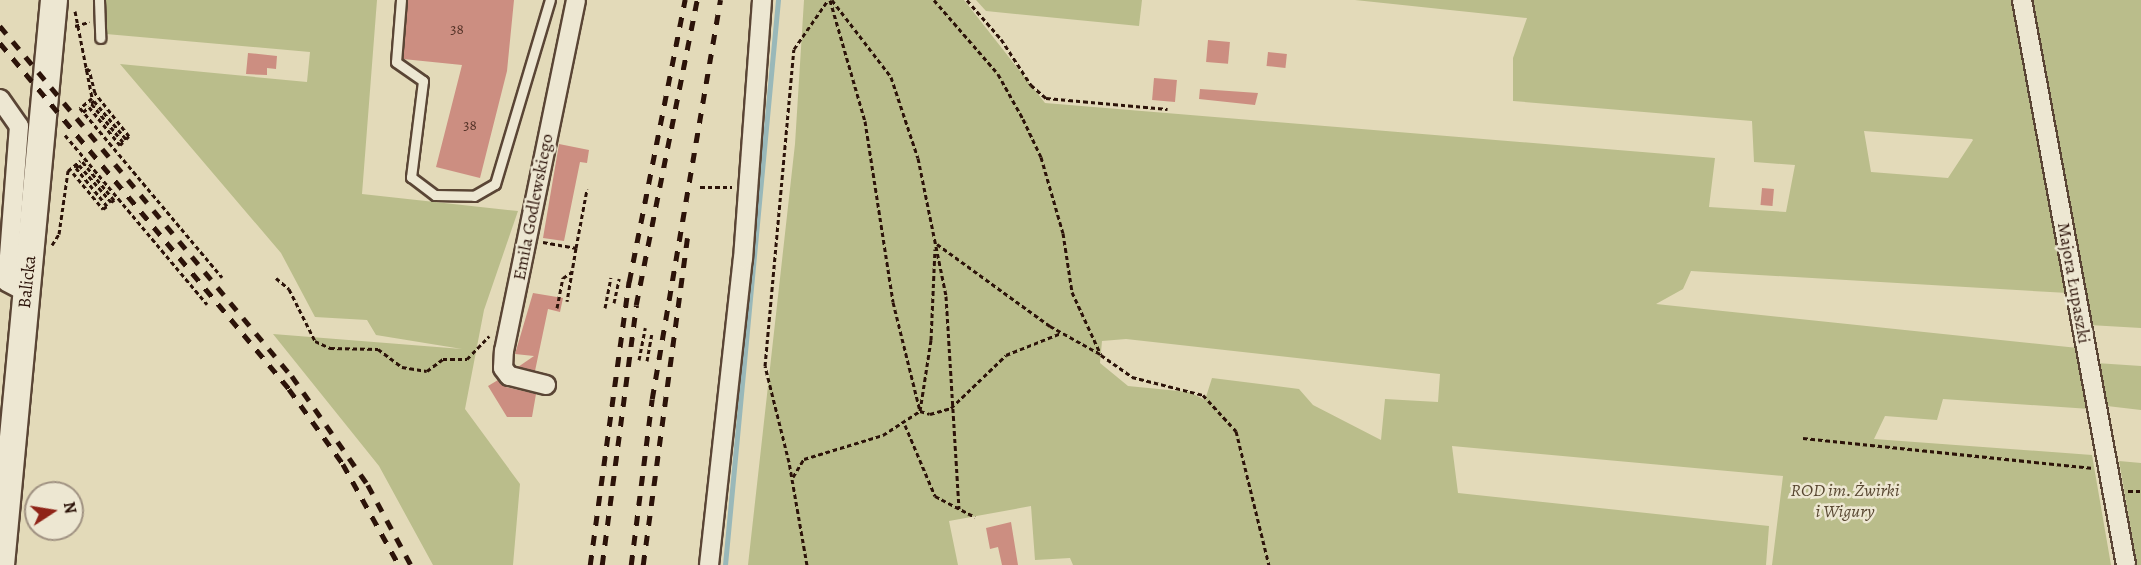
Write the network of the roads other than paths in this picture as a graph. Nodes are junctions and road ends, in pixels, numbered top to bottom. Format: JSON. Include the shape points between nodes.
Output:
{"nodes":[{"id":1,"x":54,"y":0,"type":"edge"},
{"id":2,"x":99,"y":0,"type":"edge"},
{"id":3,"x":401,"y":0,"type":"edge"},
{"id":4,"x":550,"y":0,"type":"edge"},
{"id":5,"x":576,"y":0,"type":"edge"},
{"id":6,"x":762,"y":0,"type":"edge"},
{"id":7,"x":2022,"y":0,"type":"edge"},
{"id":8,"x":100,"y":38,"type":"dead end"},
{"id":9,"x":2,"y":104,"type":"edge"},
{"id":10,"x":8,"y":172,"type":"edge"},
{"id":11,"x":26,"y":292,"type":"junction"},
{"id":12,"x":546,"y":385,"type":"dead end"},
{"id":13,"x":8,"y":389,"type":"edge"},
{"id":14,"x":2,"y":565,"type":"edge"},
{"id":15,"x":709,"y":565,"type":"edge"},
{"id":16,"x":2126,"y":565,"type":"edge"}],
"edges":[{"from":1,"to":11,"type":"street","name":"Balicka"},
{"from":2,"to":8,"type":"lane"},
{"from":3,"to":4,"type":"lane","via":[[396,62],[423,81],[411,177],[435,195],[474,196],[495,184]]},
{"from":5,"to":12,"type":"street","name":"Emila Godlewskiego","via":[[504,351],[503,368],[509,376]]},
{"from":6,"to":15,"type":"street","via":[[744,248]]},
{"from":7,"to":16,"type":"street","name":"Majora Łupaszki"},
{"from":9,"to":10,"type":"street","via":[[19,126]]},
{"from":10,"to":11,"type":"street","via":[[7,282]]},
{"from":11,"to":13,"type":"street","name":"Balicka"},
{"from":13,"to":14,"type":"street","name":"Balicka"}]}
